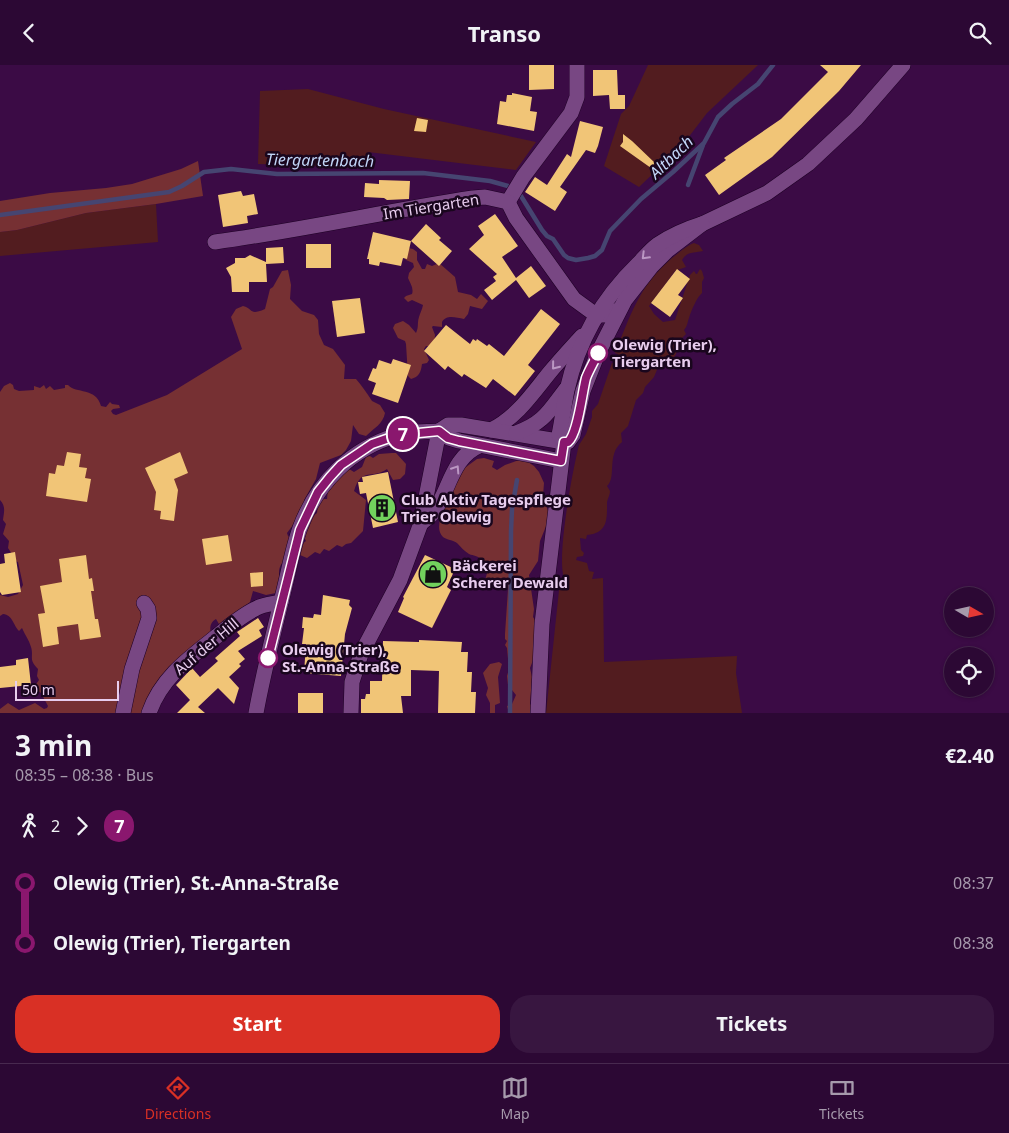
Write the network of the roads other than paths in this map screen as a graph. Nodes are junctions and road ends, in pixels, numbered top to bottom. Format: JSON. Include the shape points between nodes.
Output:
{"nodes":[{"id":1,"x":577,"y":65,"type":"edge"},
{"id":2,"x":903,"y":65,"type":"edge"},
{"id":3,"x":512,"y":194,"type":"junction"},
{"id":4,"x":702,"y":225,"type":"junction"},
{"id":5,"x":215,"y":242,"type":"dead end"},
{"id":6,"x":620,"y":309,"type":"junction"},
{"id":7,"x":596,"y":315,"type":"junction"},
{"id":8,"x":588,"y":330,"type":"junction"},
{"id":9,"x":567,"y":388,"type":"junction"},
{"id":10,"x":491,"y":429,"type":"junction"},
{"id":11,"x":439,"y":431,"type":"junction"},
{"id":12,"x":516,"y":433,"type":"junction"},
{"id":13,"x":564,"y":442,"type":"junction"},
{"id":14,"x":479,"y":446,"type":"junction"},
{"id":15,"x":561,"y":461,"type":"junction"},
{"id":16,"x":421,"y":523,"type":"junction"},
{"id":17,"x":281,"y":602,"type":"junction"},
{"id":18,"x":144,"y":603,"type":"dead end"},
{"id":19,"x":123,"y":713,"type":"edge"},
{"id":20,"x":149,"y":713,"type":"edge"},
{"id":21,"x":256,"y":713,"type":"edge"},
{"id":22,"x":351,"y":713,"type":"edge"},
{"id":23,"x":538,"y":713,"type":"edge"}],
"edges":[{"from":1,"to":3,"type":"street","via":[[577,97],[571,113]]},
{"from":2,"to":4,"type":"street","via":[[856,119],[808,165],[767,193]]},
{"from":3,"to":5,"type":"street","name":"Im Tiergarten"},
{"from":3,"to":7,"type":"street","via":[[516,218],[568,293]]},
{"from":4,"to":6,"type":"street","via":[[650,267]]},
{"from":4,"to":7,"type":"street","one_way":true,"via":[[681,231],[655,246],[629,272]]},
{"from":6,"to":7,"type":"street","via":[[608,315]]},
{"from":6,"to":13,"type":"street","via":[[587,376],[574,435]]},
{"from":7,"to":8,"type":"street"},
{"from":8,"to":9,"type":"street"},
{"from":8,"to":10,"type":"street","one_way":true,"via":[[520,409]]},
{"from":9,"to":12,"type":"street","via":[[544,419],[532,428]]},
{"from":9,"to":13,"type":"street","via":[[559,435]]},
{"from":10,"to":11,"type":"street","via":[[448,425]]},
{"from":10,"to":12,"type":"street"},
{"from":11,"to":14,"type":"street","via":[[448,438]]},
{"from":11,"to":16,"type":"street"},
{"from":11,"to":17,"type":"street","via":[[398,435],[372,444],[341,465],[318,492],[302,525]]},
{"from":12,"to":13,"type":"street"},
{"from":13,"to":15,"type":"street"},
{"from":14,"to":15,"type":"street"},
{"from":16,"to":14,"type":"street","one_way":true,"via":[[432,514],[458,465]]},
{"from":15,"to":23,"type":"street","via":[[542,624]]},
{"from":16,"to":22,"type":"street","via":[[400,580],[361,654],[351,689]]},
{"from":17,"to":20,"type":"street","name":"Auf der Hill","via":[[257,607],[188,660],[158,691]]},
{"from":17,"to":21,"type":"street"},
{"from":18,"to":19,"type":"street","via":[[149,618],[132,669]]}]}
